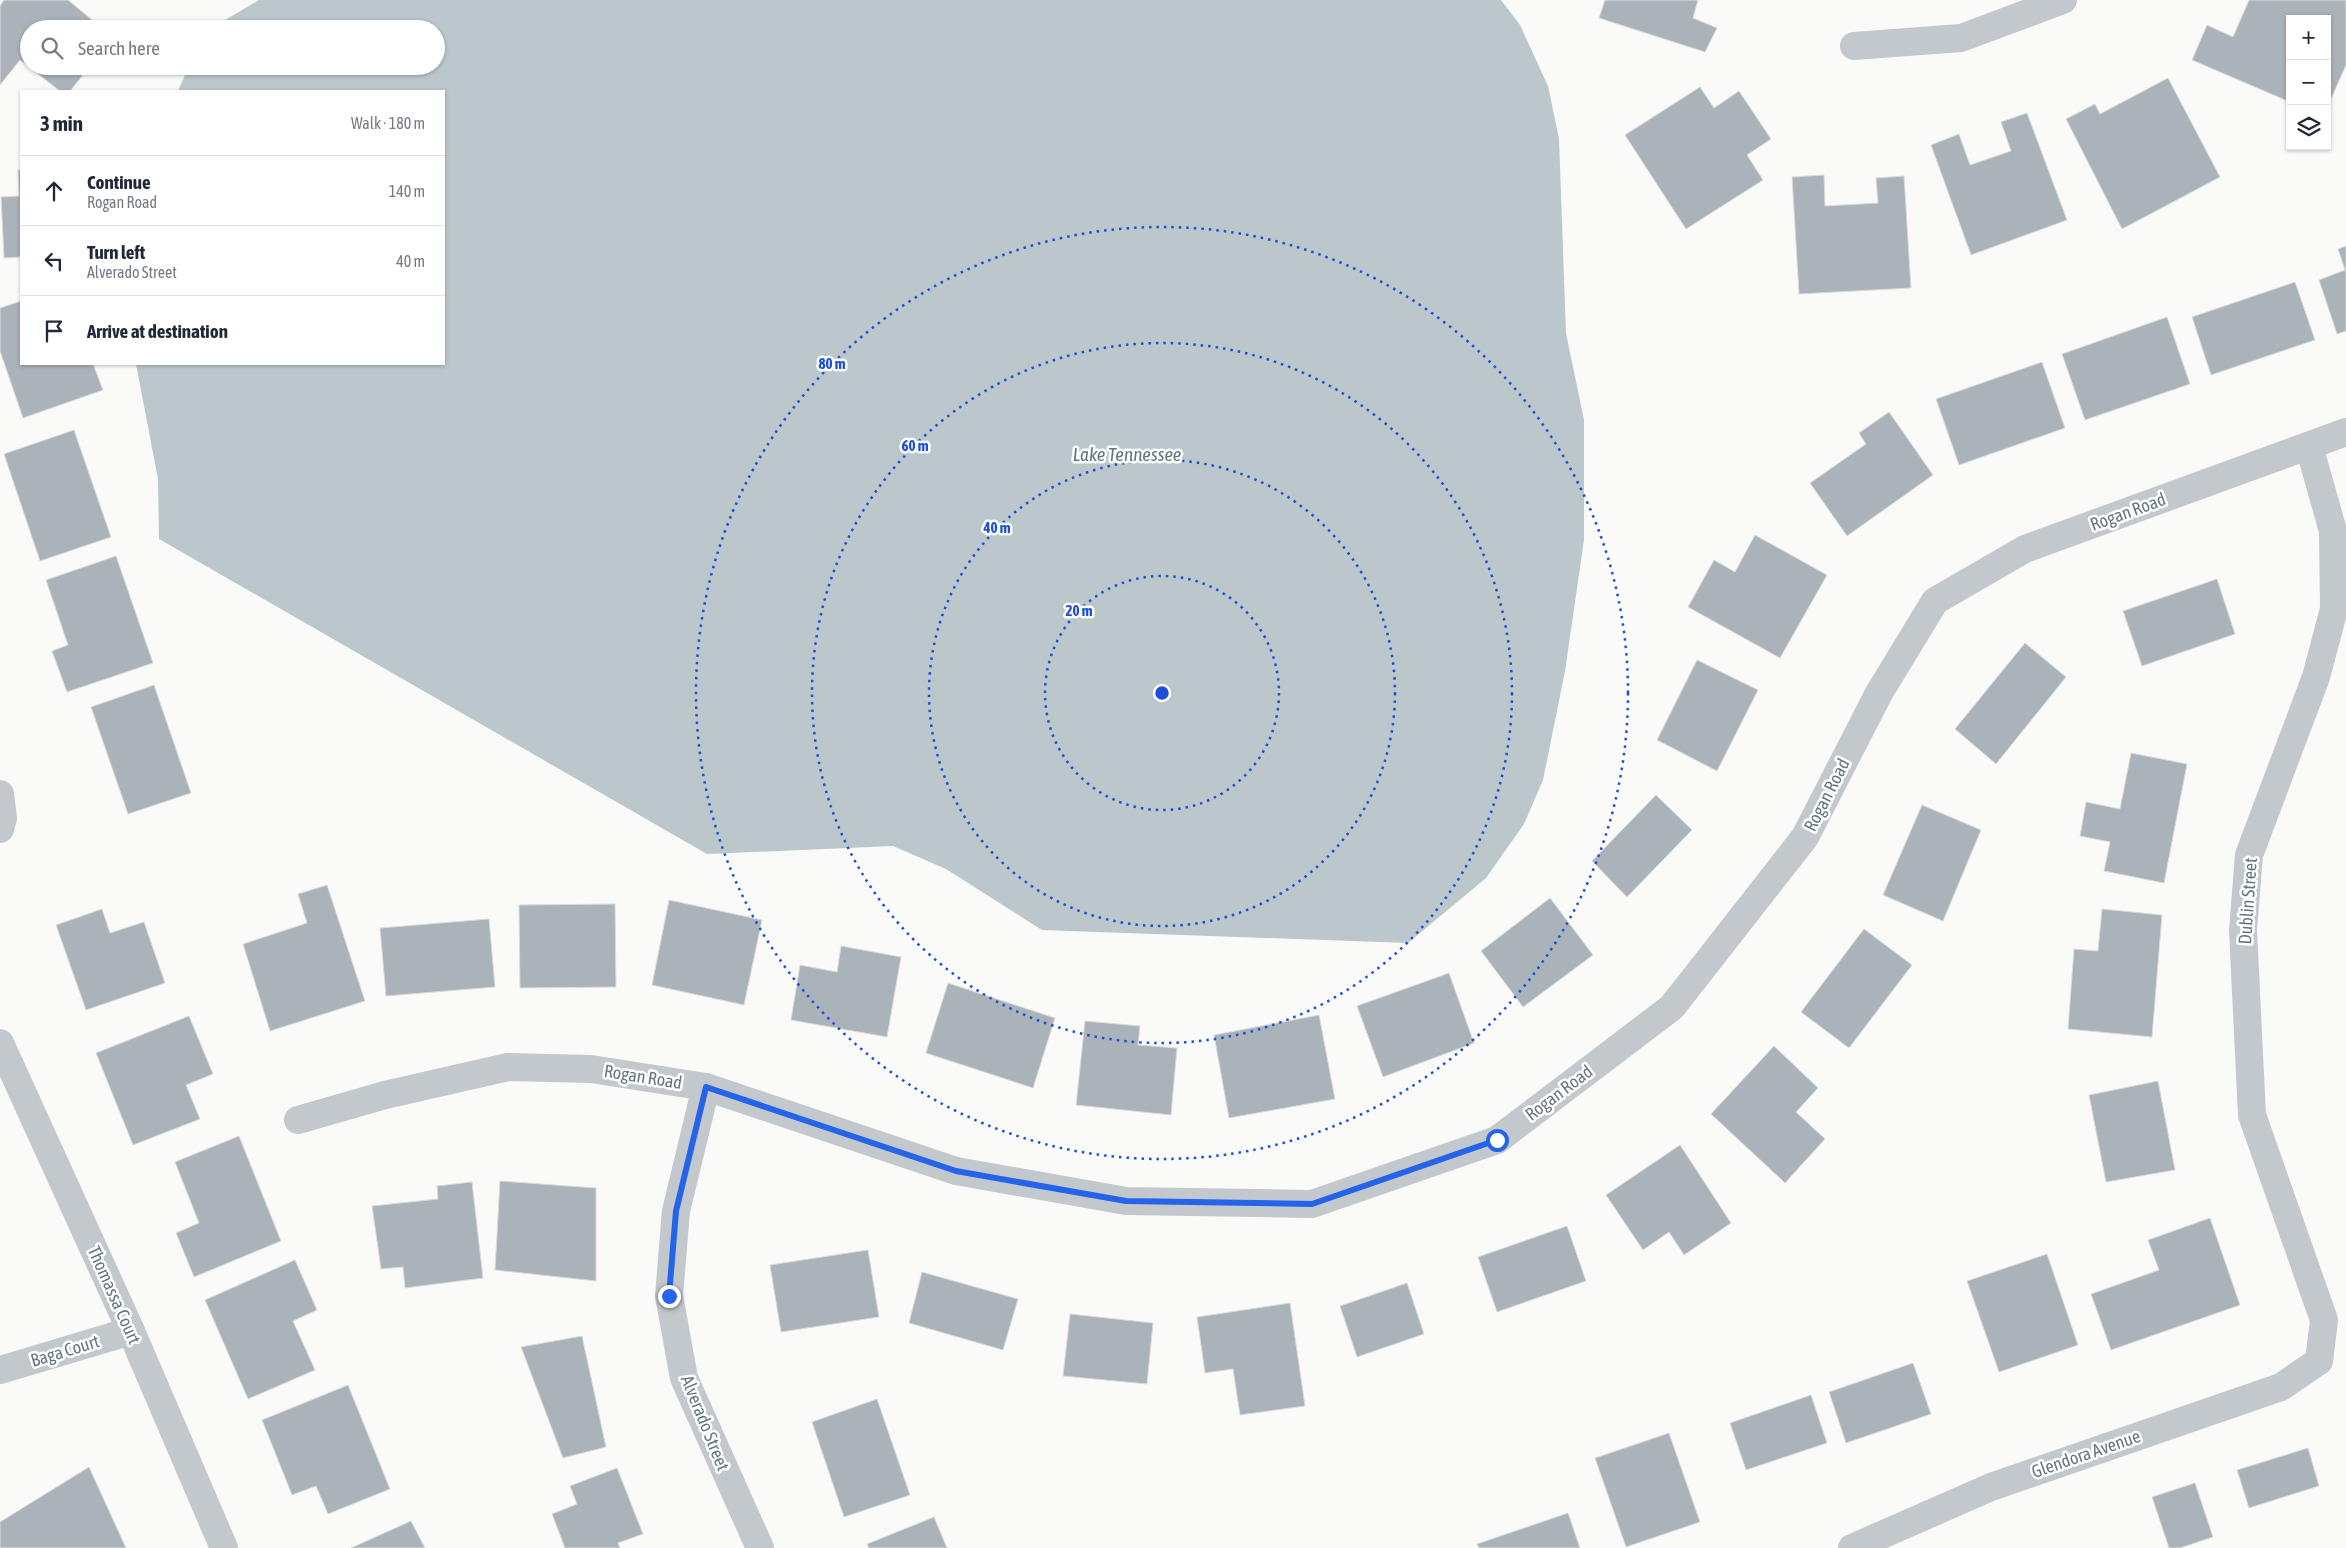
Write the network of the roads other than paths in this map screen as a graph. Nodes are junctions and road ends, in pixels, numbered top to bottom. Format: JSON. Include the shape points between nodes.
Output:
{"nodes":[{"id":1,"x":2063,"y":0,"type":"edge"},
{"id":2,"x":1854,"y":46,"type":"dead end"},
{"id":3,"x":2346,"y":432,"type":"edge"},
{"id":4,"x":2309,"y":446,"type":"junction"},
{"id":5,"x":0,"y":794,"type":"edge"},
{"id":6,"x":0,"y":829,"type":"edge"},
{"id":7,"x":0,"y":1043,"type":"edge"},
{"id":8,"x":706,"y":1087,"type":"junction"},
{"id":9,"x":298,"y":1120,"type":"dead end"},
{"id":10,"x":131,"y":1331,"type":"junction"},
{"id":11,"x":2319,"y":1361,"type":"joint"},
{"id":12,"x":0,"y":1370,"type":"edge"},
{"id":13,"x":224,"y":1548,"type":"edge"},
{"id":14,"x":760,"y":1548,"type":"edge"},
{"id":15,"x":1852,"y":1548,"type":"edge"}],
"edges":[{"from":1,"to":2,"type":"street","via":[[1961,38]]},
{"from":3,"to":4,"type":"street","name":"Rogan Road"},
{"from":4,"to":8,"type":"street","name":"Rogan Road","via":[[2025,549],[1935,601],[1879,693],[1805,837],[1672,1007],[1497,1140],[1312,1204],[1126,1201],[956,1171]]},
{"from":4,"to":11,"type":"street","name":"Dublin Street","via":[[2333,531],[2334,609],[2316,677],[2249,855],[2243,930],[2252,1115],[2324,1320]]},
{"from":5,"to":6,"type":"street","via":[[3,818]]},
{"from":7,"to":10,"type":"street","name":"Thomassa Court"},
{"from":8,"to":9,"type":"street","name":"Rogan Road","via":[[591,1069],[508,1066],[385,1095]]},
{"from":8,"to":14,"type":"street","name":"Alverado Street","via":[[676,1211],[669,1296],[684,1378]]},
{"from":10,"to":12,"type":"street","name":"Baga Court"},
{"from":10,"to":13,"type":"street","name":"Thomassa Court"},
{"from":11,"to":15,"type":"street","name":"Glendora Avenue","via":[[2281,1387],[1991,1487]]}]}
